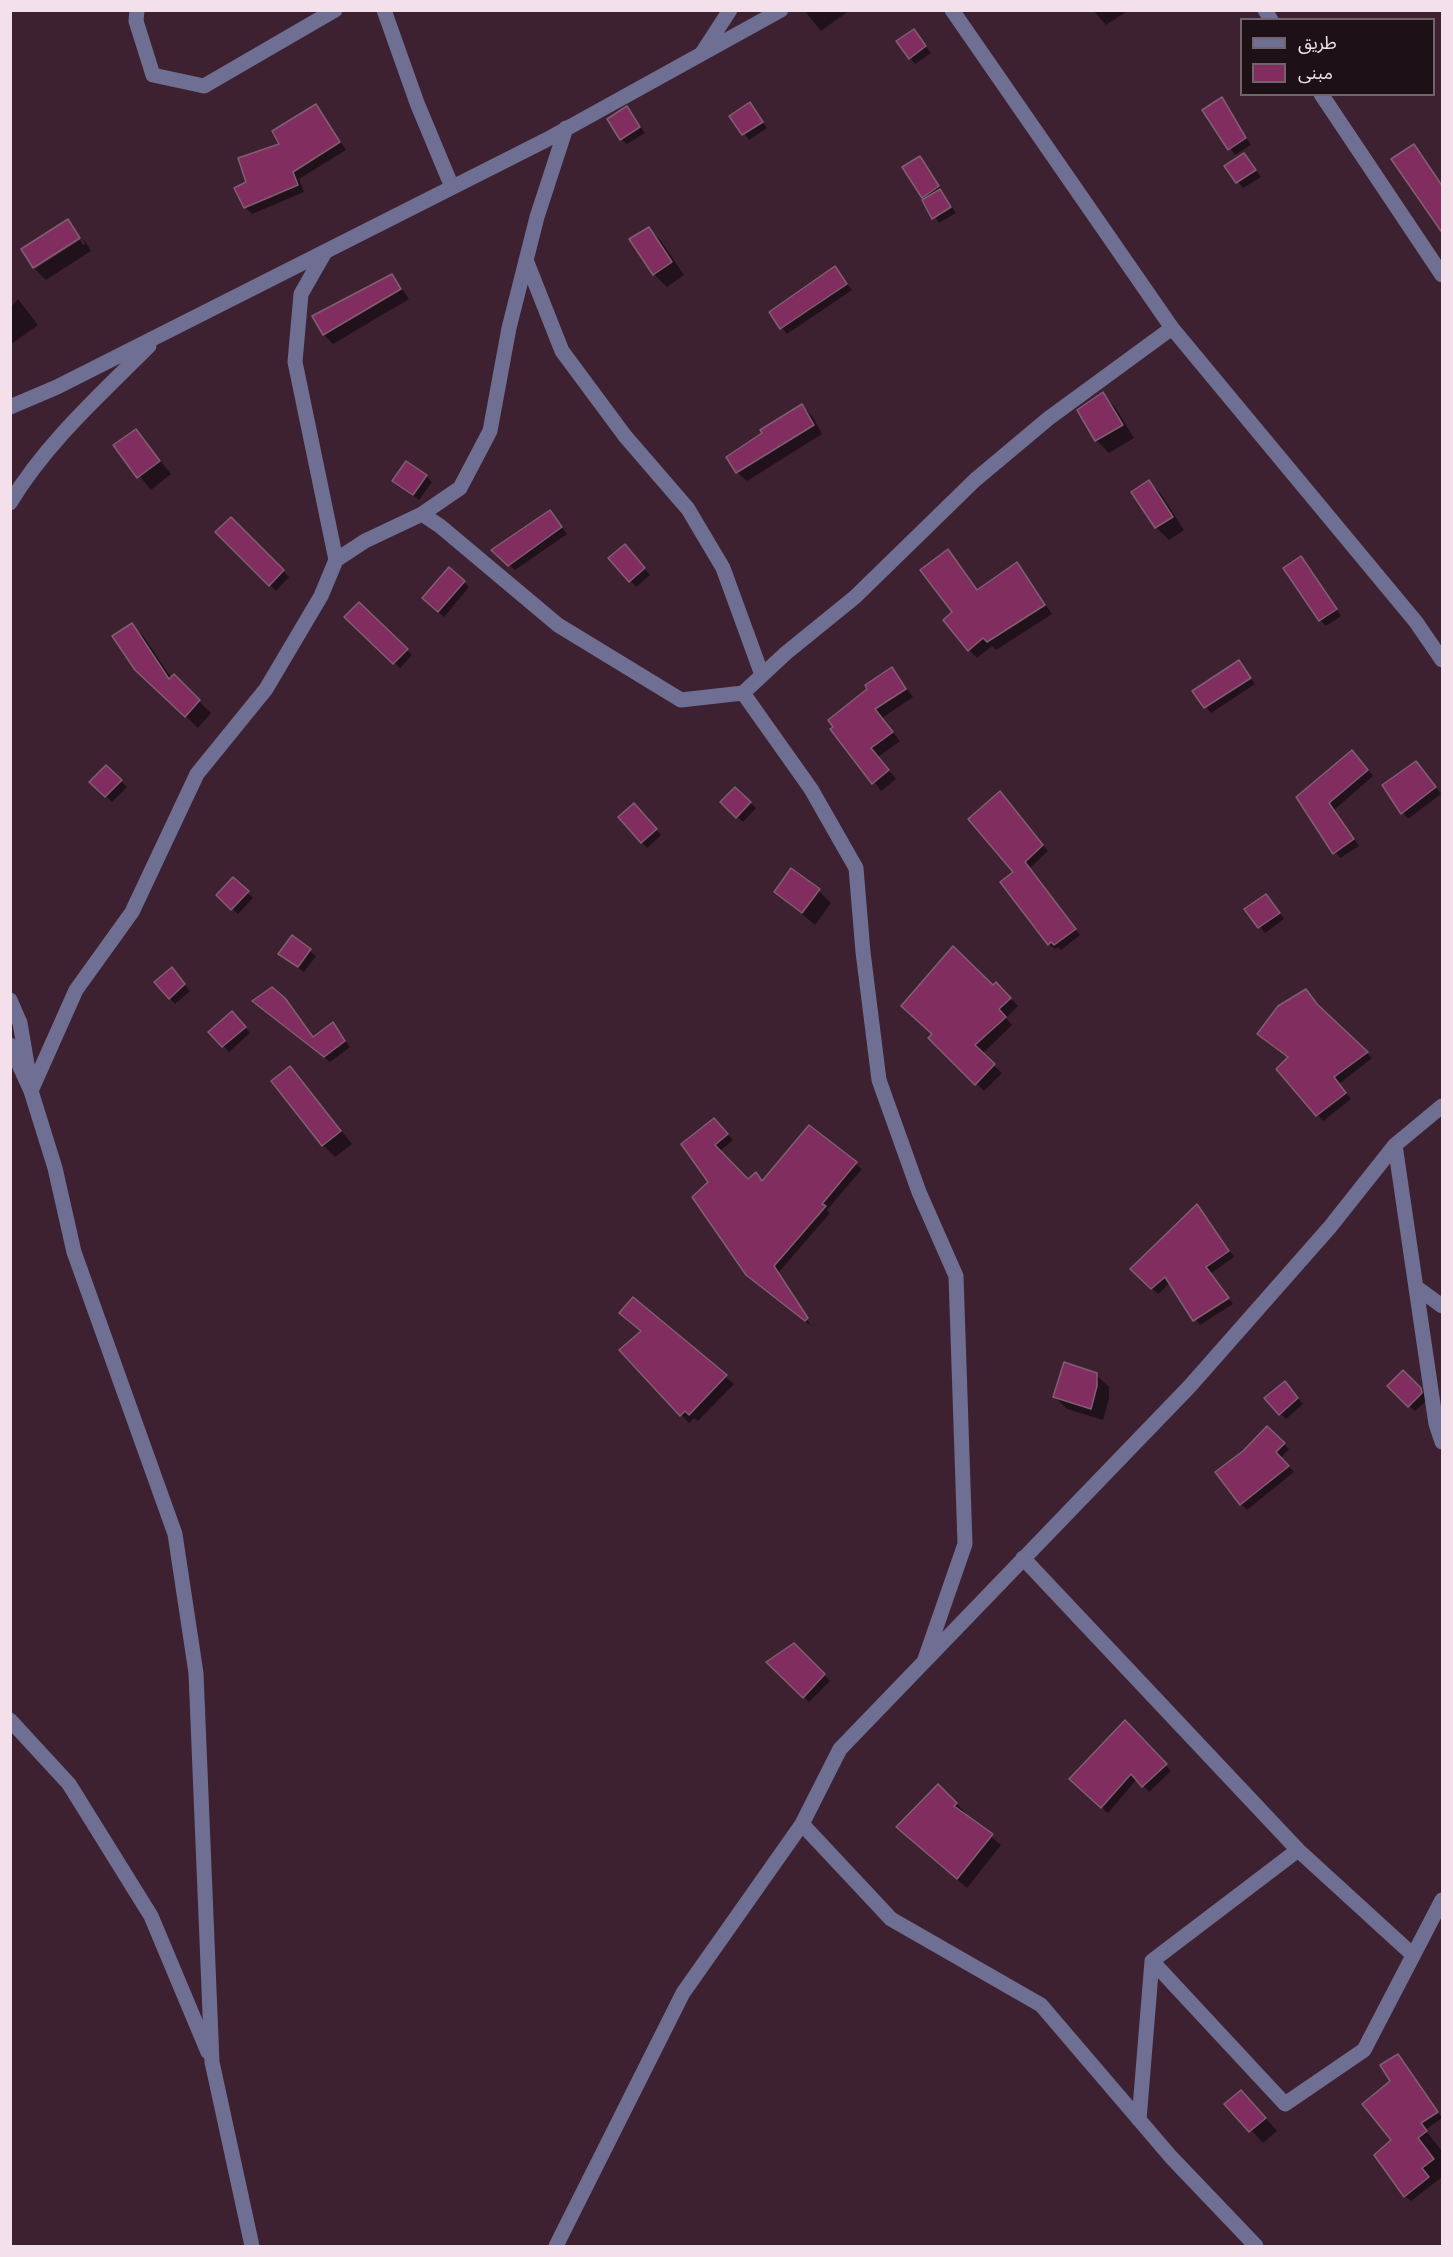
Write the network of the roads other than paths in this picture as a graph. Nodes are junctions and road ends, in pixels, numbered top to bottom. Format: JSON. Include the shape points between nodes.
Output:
{"nodes":[{"id":1,"x":137,"y":10,"type":"edge"},
{"id":2,"x":335,"y":10,"type":"edge"},
{"id":3,"x":384,"y":10,"type":"edge"},
{"id":4,"x":730,"y":10,"type":"edge"},
{"id":5,"x":781,"y":10,"type":"edge"},
{"id":6,"x":952,"y":10,"type":"edge"},
{"id":7,"x":701,"y":54,"type":"junction"},
{"id":8,"x":1322,"y":96,"type":"edge"},
{"id":9,"x":566,"y":128,"type":"junction"},
{"id":10,"x":452,"y":187,"type":"junction"},
{"id":11,"x":325,"y":252,"type":"junction"},
{"id":12,"x":526,"y":260,"type":"junction"},
{"id":13,"x":1443,"y":275,"type":"edge"},
{"id":14,"x":1172,"y":327,"type":"junction"},
{"id":15,"x":160,"y":335,"type":"junction"},
{"id":16,"x":10,"y":407,"type":"edge"},
{"id":17,"x":10,"y":503,"type":"edge"},
{"id":18,"x":422,"y":514,"type":"junction"},
{"id":19,"x":336,"y":560,"type":"junction"},
{"id":20,"x":1443,"y":660,"type":"edge"},
{"id":21,"x":762,"y":675,"type":"junction"},
{"id":22,"x":743,"y":693,"type":"junction"},
{"id":23,"x":10,"y":1000,"type":"edge"},
{"id":24,"x":10,"y":1045,"type":"edge"},
{"id":25,"x":31,"y":1091,"type":"junction"},
{"id":26,"x":1443,"y":1106,"type":"edge"},
{"id":27,"x":1395,"y":1145,"type":"junction"},
{"id":28,"x":1416,"y":1287,"type":"junction"},
{"id":29,"x":1443,"y":1306,"type":"edge"},
{"id":30,"x":1443,"y":1442,"type":"edge"},
{"id":31,"x":1023,"y":1558,"type":"junction"},
{"id":32,"x":924,"y":1662,"type":"junction"},
{"id":33,"x":10,"y":1720,"type":"edge"},
{"id":34,"x":802,"y":1824,"type":"junction"},
{"id":35,"x":1298,"y":1850,"type":"junction"},
{"id":36,"x":1443,"y":1900,"type":"edge"},
{"id":37,"x":1413,"y":1955,"type":"junction"},
{"id":38,"x":1152,"y":1960,"type":"junction"},
{"id":39,"x":212,"y":2062,"type":"junction"},
{"id":40,"x":1139,"y":2120,"type":"junction"},
{"id":41,"x":252,"y":2247,"type":"edge"},
{"id":42,"x":556,"y":2247,"type":"edge"},
{"id":43,"x":1256,"y":2247,"type":"edge"}],
"edges":[{"from":1,"to":2,"type":"street","via":[[136,21],[153,75],[204,86]]},
{"from":3,"to":10,"type":"street"},
{"from":4,"to":7,"type":"street"},
{"from":5,"to":7,"type":"street"},
{"from":6,"to":14,"type":"street"},
{"from":7,"to":9,"type":"street"},
{"from":8,"to":13,"type":"street"},
{"from":9,"to":10,"type":"street"},
{"from":9,"to":12,"type":"street"},
{"from":10,"to":11,"type":"street"},
{"from":11,"to":15,"type":"street"},
{"from":11,"to":19,"type":"street","via":[[301,294],[295,362]]},
{"from":12,"to":18,"type":"street","via":[[490,431],[460,488]]},
{"from":12,"to":21,"type":"street","via":[[562,351],[625,436],[687,509],[723,568]]},
{"from":14,"to":20,"type":"street","via":[[1416,622]]},
{"from":14,"to":21,"type":"street","via":[[1049,418],[975,480],[855,597]]},
{"from":15,"to":16,"type":"street"},
{"from":15,"to":17,"type":"street","via":[[75,419]]},
{"from":18,"to":19,"type":"street","via":[[365,541]]},
{"from":18,"to":22,"type":"street","via":[[558,625],[681,700]]},
{"from":19,"to":25,"type":"street","via":[[321,596],[266,689],[197,774],[132,912],[76,990]]},
{"from":21,"to":22,"type":"street"},
{"from":22,"to":32,"type":"street","via":[[811,789],[856,868],[879,1080],[919,1192],[956,1276],[965,1544]]},
{"from":23,"to":25,"type":"street","via":[[20,1023]]},
{"from":24,"to":25,"type":"street"},
{"from":25,"to":39,"type":"street","via":[[55,1168],[74,1252],[175,1533],[196,1673]]},
{"from":26,"to":27,"type":"street"},
{"from":27,"to":28,"type":"street"},
{"from":27,"to":31,"type":"street","via":[[1330,1227],[1190,1386]]},
{"from":28,"to":29,"type":"street"},
{"from":28,"to":30,"type":"street","via":[[1436,1424]]},
{"from":31,"to":32,"type":"street"},
{"from":31,"to":35,"type":"street"},
{"from":32,"to":34,"type":"street","via":[[840,1749]]},
{"from":33,"to":39,"type":"street","via":[[69,1784],[151,1916]]},
{"from":34,"to":40,"type":"street","via":[[891,1919],[1041,2005]]},
{"from":34,"to":42,"type":"street","via":[[683,1993]]},
{"from":35,"to":37,"type":"street"},
{"from":35,"to":38,"type":"street"},
{"from":36,"to":37,"type":"street"},
{"from":37,"to":38,"type":"street","via":[[1364,2050],[1285,2104]]},
{"from":38,"to":40,"type":"street"},
{"from":39,"to":41,"type":"street"},
{"from":40,"to":43,"type":"street"}]}
